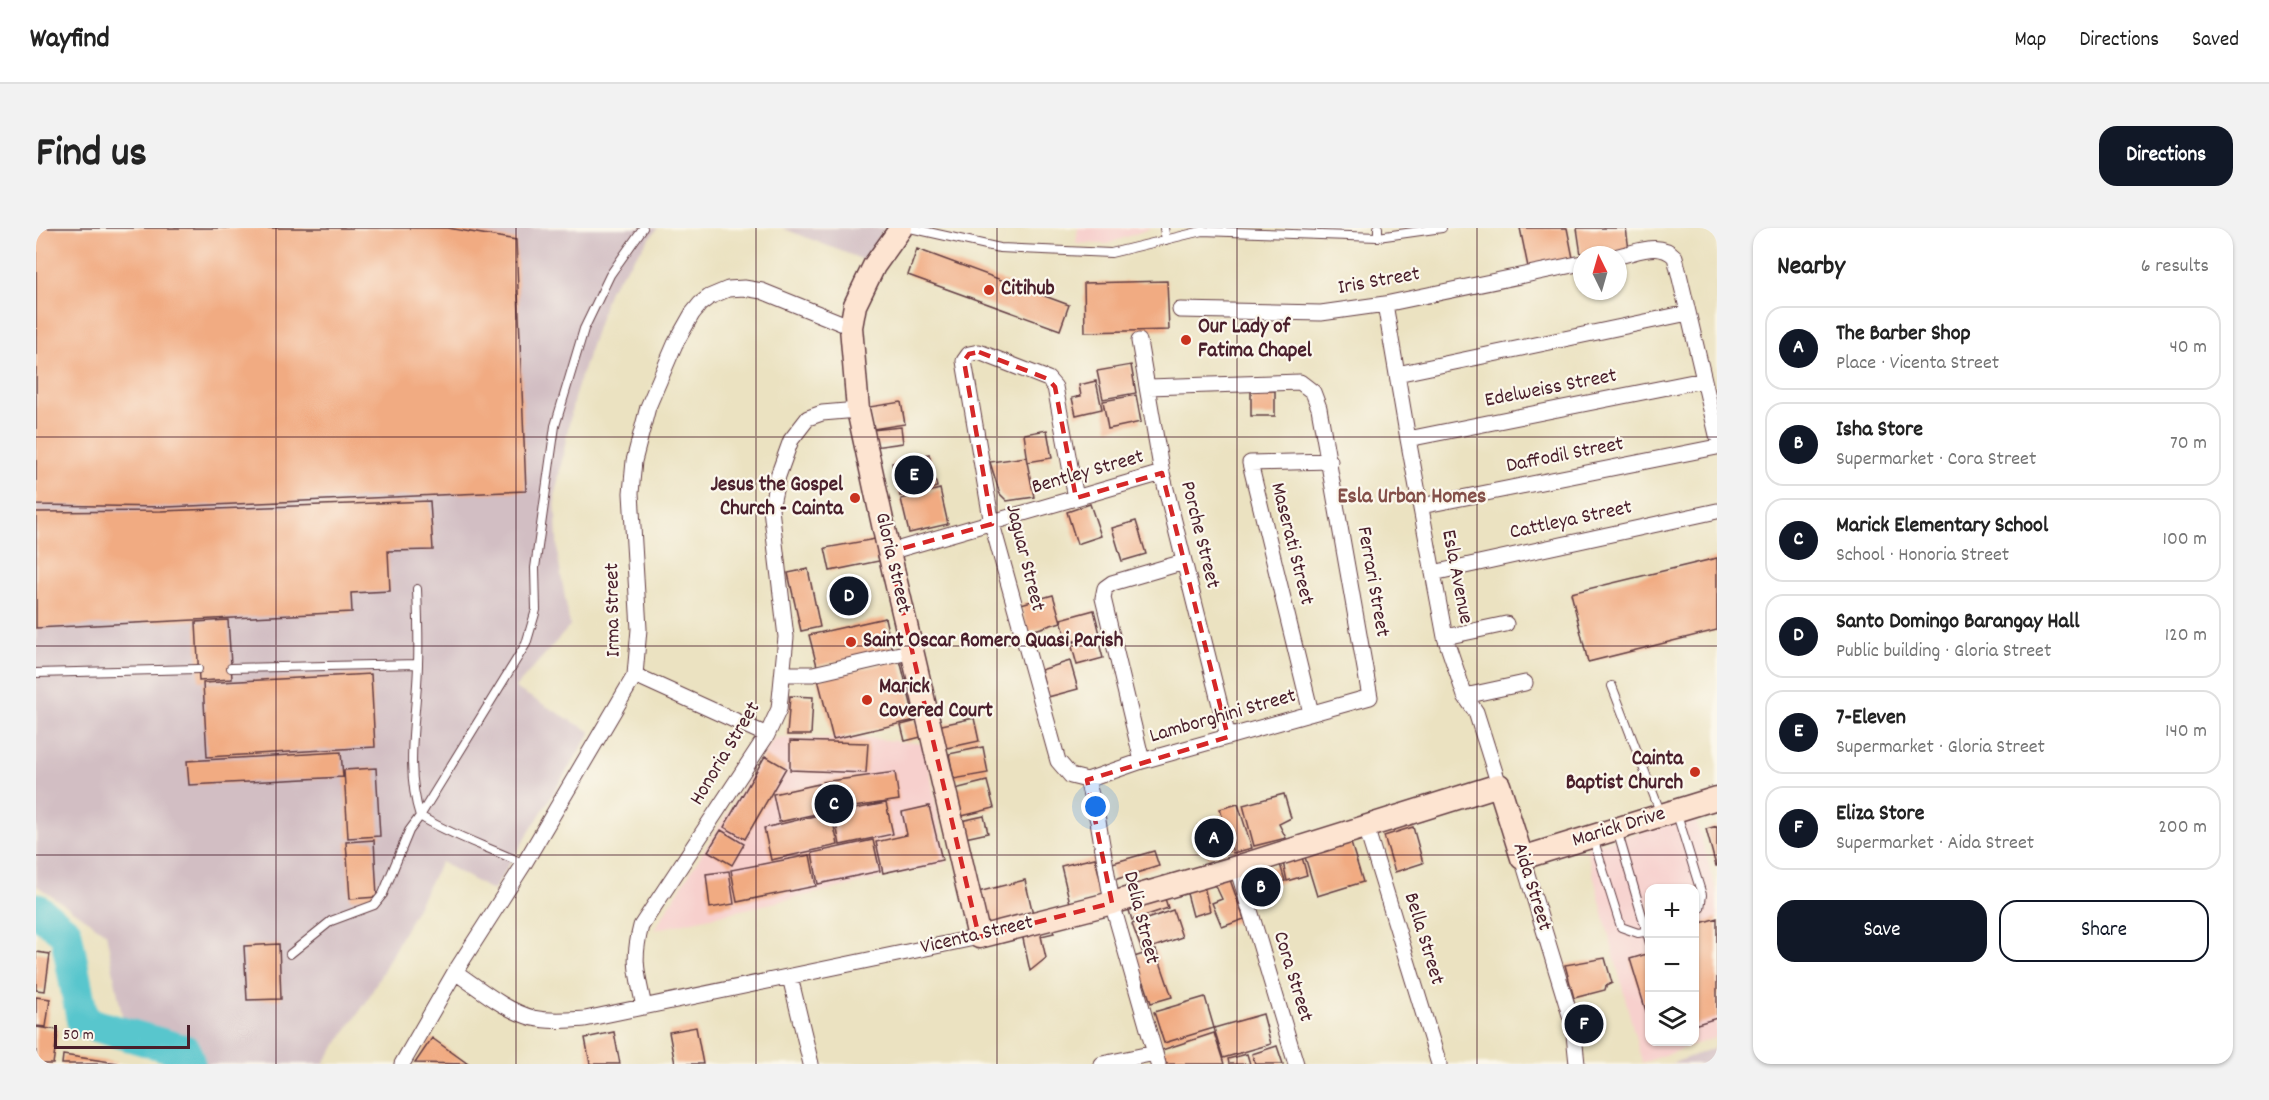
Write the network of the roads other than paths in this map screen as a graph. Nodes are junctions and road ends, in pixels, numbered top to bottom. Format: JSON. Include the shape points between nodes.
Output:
{"nodes":[{"id":1,"x":643,"y":228,"type":"edge"},
{"id":2,"x":901,"y":228,"type":"edge"},
{"id":3,"x":910,"y":228,"type":"edge"},
{"id":4,"x":1164,"y":228,"type":"edge"},
{"id":5,"x":1378,"y":228,"type":"edge"},
{"id":6,"x":1442,"y":228,"type":"edge"},
{"id":7,"x":1202,"y":230,"type":"edge"},
{"id":8,"x":1378,"y":237,"type":"junction"},
{"id":9,"x":1166,"y":240,"type":"junction"},
{"id":10,"x":1627,"y":254,"type":"edge"},
{"id":11,"x":1573,"y":265,"type":"edge"},
{"id":12,"x":1385,"y":304,"type":"junction"},
{"id":13,"x":1180,"y":310,"type":"dead end"},
{"id":14,"x":1688,"y":314,"type":"junction"},
{"id":15,"x":851,"y":327,"type":"junction"},
{"id":16,"x":1139,"y":341,"type":"dead end"},
{"id":17,"x":1396,"y":374,"type":"junction"},
{"id":18,"x":1703,"y":380,"type":"junction"},
{"id":19,"x":1148,"y":387,"type":"junction"},
{"id":20,"x":858,"y":410,"type":"junction"},
{"id":21,"x":1717,"y":435,"type":"edge"},
{"id":22,"x":1408,"y":440,"type":"junction"},
{"id":23,"x":1717,"y":447,"type":"edge"},
{"id":24,"x":1330,"y":461,"type":"junction"},
{"id":25,"x":1162,"y":473,"type":"junction"},
{"id":26,"x":1076,"y":498,"type":"junction"},
{"id":27,"x":1421,"y":506,"type":"junction"},
{"id":28,"x":1717,"y":511,"type":"edge"},
{"id":29,"x":992,"y":524,"type":"junction"},
{"id":30,"x":889,"y":552,"type":"junction"},
{"id":31,"x":1184,"y":562,"type":"junction"},
{"id":32,"x":1433,"y":573,"type":"junction"},
{"id":33,"x":417,"y":589,"type":"dead end"},
{"id":34,"x":1506,"y":624,"type":"dead end"},
{"id":35,"x":1445,"y":637,"type":"junction"},
{"id":36,"x":913,"y":651,"type":"junction"},
{"id":37,"x":418,"y":664,"type":"junction"},
{"id":38,"x":231,"y":668,"type":"dead end"},
{"id":39,"x":198,"y":669,"type":"dead end"},
{"id":40,"x":36,"y":673,"type":"edge"},
{"id":41,"x":783,"y":674,"type":"junction"},
{"id":42,"x":635,"y":675,"type":"junction"},
{"id":43,"x":1525,"y":683,"type":"dead end"},
{"id":44,"x":1612,"y":686,"type":"dead end"},
{"id":45,"x":1465,"y":696,"type":"junction"},
{"id":46,"x":1370,"y":697,"type":"joint"},
{"id":47,"x":1476,"y":712,"type":"joint"},
{"id":48,"x":1311,"y":713,"type":"junction"},
{"id":49,"x":767,"y":735,"type":"junction"},
{"id":50,"x":1228,"y":737,"type":"junction"},
{"id":51,"x":1142,"y":762,"type":"junction"},
{"id":52,"x":1088,"y":780,"type":"junction"},
{"id":53,"x":1499,"y":785,"type":"junction"},
{"id":54,"x":1717,"y":798,"type":"edge"},
{"id":55,"x":1669,"y":813,"type":"junction"},
{"id":56,"x":420,"y":816,"type":"junction"},
{"id":57,"x":1366,"y":827,"type":"junction"},
{"id":58,"x":1617,"y":829,"type":"junction"},
{"id":59,"x":1593,"y":836,"type":"junction"},
{"id":60,"x":1522,"y":858,"type":"junction"},
{"id":61,"x":524,"y":864,"type":"junction"},
{"id":62,"x":1237,"y":867,"type":"junction"},
{"id":63,"x":1698,"y":884,"type":"edge"},
{"id":64,"x":1699,"y":888,"type":"edge"},
{"id":65,"x":1112,"y":903,"type":"junction"},
{"id":66,"x":1699,"y":909,"type":"edge"},
{"id":67,"x":1645,"y":921,"type":"edge"},
{"id":68,"x":1645,"y":932,"type":"edge"},
{"id":69,"x":979,"y":937,"type":"junction"},
{"id":70,"x":290,"y":954,"type":"dead end"},
{"id":71,"x":455,"y":972,"type":"junction"},
{"id":72,"x":790,"y":977,"type":"junction"},
{"id":73,"x":644,"y":1006,"type":"junction"},
{"id":74,"x":1157,"y":1058,"type":"edge"},
{"id":75,"x":402,"y":1064,"type":"edge"},
{"id":76,"x":811,"y":1064,"type":"edge"},
{"id":77,"x":1102,"y":1064,"type":"edge"},
{"id":78,"x":1296,"y":1064,"type":"edge"},
{"id":79,"x":1439,"y":1064,"type":"edge"},
{"id":80,"x":1577,"y":1064,"type":"edge"}],
"edges":[{"from":1,"to":56,"type":"lane","via":[[610,275],[584,329],[555,426],[535,568],[536,610],[526,644]]},
{"from":2,"to":15,"type":"street","name":"Gloria Street","via":[[874,266],[855,305]]},
{"from":3,"to":9,"type":"lane","via":[[1000,248],[1111,253]]},
{"from":4,"to":9,"type":"lane"},
{"from":5,"to":8,"type":"lane"},
{"from":6,"to":8,"type":"lane"},
{"from":7,"to":8,"type":"lane"},
{"from":7,"to":9,"type":"lane"},
{"from":10,"to":14,"type":"street","via":[[1668,250],[1675,257]]},
{"from":11,"to":12,"type":"street","name":"Iris Street"},
{"from":12,"to":13,"type":"street","name":"Iris Street","via":[[1321,313]]},
{"from":12,"to":17,"type":"street","name":"Esla Avenue"},
{"from":14,"to":17,"type":"street"},
{"from":14,"to":18,"type":"street"},
{"from":15,"to":20,"type":"street","name":"Gloria Street"},
{"from":15,"to":42,"type":"street","name":"Irma Street","via":[[762,291],[744,288],[728,289],[709,297],[692,314],[648,407],[634,460],[631,493],[639,629]]},
{"from":16,"to":19,"type":"street","name":"Porche Street"},
{"from":17,"to":22,"type":"street","name":"Esla Avenue"},
{"from":18,"to":21,"type":"street"},
{"from":18,"to":22,"type":"street","name":"Edelweiss Street"},
{"from":19,"to":24,"type":"street","name":"Ferrari Street","via":[[1300,382],[1313,392]]},
{"from":19,"to":25,"type":"street","name":"Porche Street"},
{"from":20,"to":30,"type":"street","name":"Gloria Street"},
{"from":20,"to":41,"type":"street","name":"Honoria Street","via":[[808,418],[791,440],[778,476],[771,509],[786,637]]},
{"from":22,"to":27,"type":"street","name":"Esla Avenue"},
{"from":23,"to":27,"type":"street","name":"Daffodil Street"},
{"from":24,"to":46,"type":"street","name":"Ferrari Street"},
{"from":24,"to":48,"type":"street","name":"Maserati Street","via":[[1250,463]]},
{"from":25,"to":26,"type":"street","name":"Bentley Street"},
{"from":25,"to":31,"type":"street","name":"Porche Street"},
{"from":26,"to":29,"type":"street","name":"Bentley Street"},
{"from":26,"to":29,"type":"street","name":"Jaguar Street","via":[[1055,387],[1048,379],[979,352],[969,354],[964,361]]},
{"from":27,"to":32,"type":"street","name":"Esla Avenue"},
{"from":28,"to":32,"type":"street","name":"Cattleya Street"},
{"from":29,"to":30,"type":"street","name":"Bentley Street"},
{"from":29,"to":52,"type":"street","name":"Jaguar Street","via":[[1058,761],[1071,776]]},
{"from":30,"to":36,"type":"street","name":"Gloria Street"},
{"from":31,"to":50,"type":"street","name":"Porche Street"},
{"from":31,"to":51,"type":"street","via":[[1105,588],[1103,598]]},
{"from":32,"to":35,"type":"street","name":"Esla Avenue"},
{"from":33,"to":37,"type":"lane"},
{"from":34,"to":35,"type":"street"},
{"from":35,"to":45,"type":"street","name":"Esla Avenue"},
{"from":36,"to":41,"type":"street","via":[[813,674]]},
{"from":36,"to":69,"type":"street","name":"Gloria Street"},
{"from":37,"to":38,"type":"lane"},
{"from":37,"to":56,"type":"lane","via":[[411,772]]},
{"from":39,"to":40,"type":"lane"},
{"from":41,"to":49,"type":"street","name":"Honoria Street","via":[[779,709]]},
{"from":42,"to":49,"type":"street"},
{"from":42,"to":61,"type":"street","name":"Irma Street"},
{"from":43,"to":45,"type":"street"},
{"from":44,"to":55,"type":"lane"},
{"from":45,"to":47,"type":"street","name":"Esla Avenue"},
{"from":46,"to":48,"type":"street","name":"Lamborghini Street"},
{"from":47,"to":53,"type":"street","name":"Aida Street"},
{"from":48,"to":50,"type":"street","name":"Lamborghini Street"},
{"from":49,"to":73,"type":"street","name":"Honoria Street","via":[[641,926],[635,964]]},
{"from":50,"to":51,"type":"street","name":"Lamborghini Street"},
{"from":51,"to":52,"type":"street","name":"Lamborghini Street"},
{"from":52,"to":65,"type":"street","name":"Delia Street"},
{"from":53,"to":57,"type":"street","name":"Vicenta Street"},
{"from":53,"to":60,"type":"street","name":"Aida Street"},
{"from":54,"to":55,"type":"street","name":"Marick Drive"},
{"from":55,"to":58,"type":"street","name":"Marick Drive"},
{"from":55,"to":63,"type":"lane"},
{"from":56,"to":61,"type":"lane"},
{"from":56,"to":70,"type":"lane","via":[[374,905],[332,921]]},
{"from":57,"to":62,"type":"street","name":"Vicenta Street"},
{"from":57,"to":79,"type":"street","name":"Bella Street"},
{"from":58,"to":59,"type":"street","name":"Marick Drive"},
{"from":58,"to":67,"type":"lane"},
{"from":59,"to":60,"type":"street","name":"Marick Drive"},
{"from":59,"to":68,"type":"lane","via":[[1621,927]]},
{"from":60,"to":80,"type":"street","name":"Aida Street","via":[[1573,1025]]},
{"from":61,"to":71,"type":"street","name":"Irma Street"},
{"from":62,"to":65,"type":"street","name":"Vicenta Street"},
{"from":62,"to":78,"type":"street","name":"Cora Street"},
{"from":64,"to":66,"type":"lane"},
{"from":65,"to":69,"type":"street","name":"Vicenta Street"},
{"from":65,"to":74,"type":"street","name":"Delia Street"},
{"from":69,"to":72,"type":"street","name":"Vicenta Street"},
{"from":71,"to":73,"type":"street","name":"Vicenta Street","via":[[511,1010],[534,1018],[585,1019]]},
{"from":71,"to":75,"type":"street","name":"Irma Street"},
{"from":72,"to":73,"type":"street","name":"Vicenta Street"},
{"from":72,"to":76,"type":"street"},
{"from":74,"to":77,"type":"street"}]}
